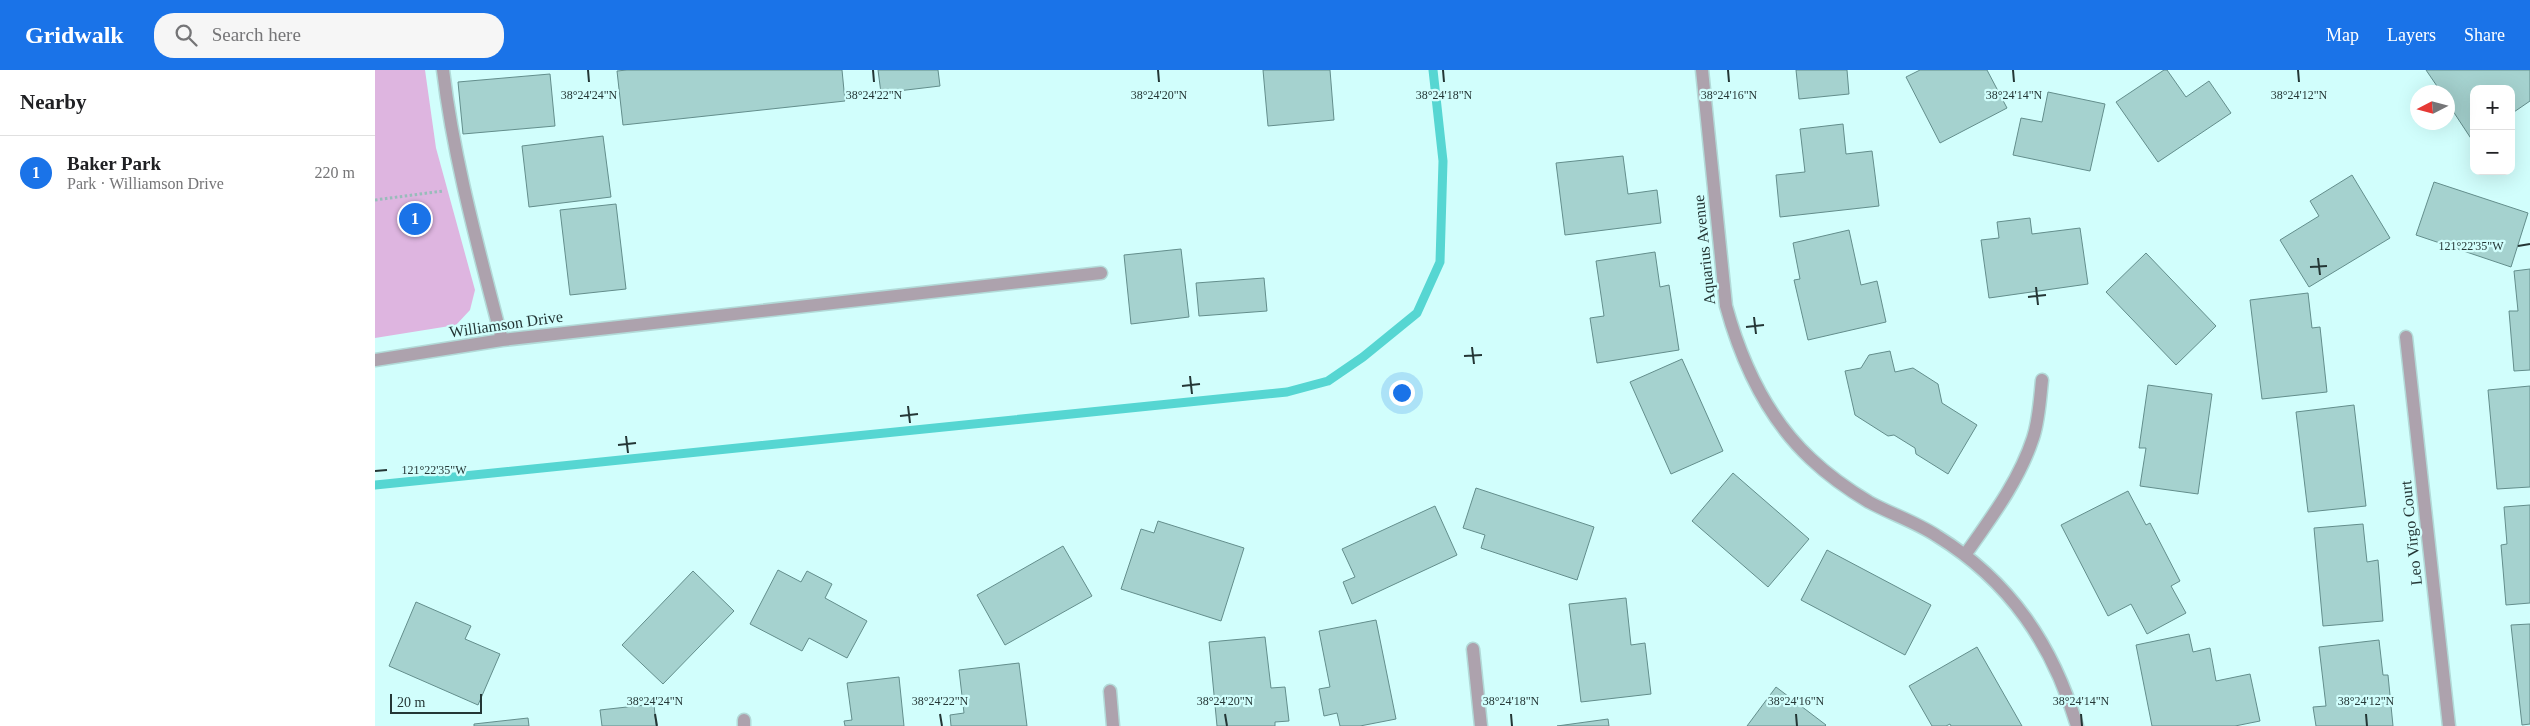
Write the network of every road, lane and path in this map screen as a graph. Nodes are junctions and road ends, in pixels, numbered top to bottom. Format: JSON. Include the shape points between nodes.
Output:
{"nodes":[{"id":1,"x":443,"y":70,"type":"edge"},
{"id":2,"x":1703,"y":70,"type":"edge"},
{"id":3,"x":463,"y":185,"type":"junction"},
{"id":4,"x":375,"y":200,"type":"edge"},
{"id":5,"x":1101,"y":273,"type":"dead end"},
{"id":6,"x":2406,"y":337,"type":"dead end"},
{"id":7,"x":503,"y":340,"type":"junction"},
{"id":8,"x":375,"y":360,"type":"edge"},
{"id":9,"x":2043,"y":380,"type":"dead end"},
{"id":10,"x":1965,"y":555,"type":"junction"},
{"id":11,"x":1473,"y":649,"type":"dead end"},
{"id":12,"x":1109,"y":691,"type":"dead end"},
{"id":13,"x":1113,"y":726,"type":"edge"},
{"id":14,"x":1481,"y":726,"type":"edge"},
{"id":15,"x":2077,"y":726,"type":"edge"},
{"id":16,"x":2449,"y":726,"type":"edge"}],
"edges":[{"from":1,"to":3,"type":"street"},
{"from":2,"to":10,"type":"street","name":"Aquarius Avenue","via":[[1725,297],[1748,372],[1787,433],[1811,459],[1870,502],[1936,535]]},
{"from":3,"to":4,"type":"path","via":[[430,194]]},
{"from":3,"to":7,"type":"street"},
{"from":5,"to":7,"type":"street","name":"Williamson Drive"},
{"from":6,"to":16,"type":"street","name":"Leo Virgo Court"},
{"from":7,"to":8,"type":"street","name":"Williamson Drive"},
{"from":9,"to":10,"type":"street","via":[[2033,436],[2021,469]]},
{"from":10,"to":15,"type":"street","name":"Aquarius Avenue","via":[[2009,596],[2032,625],[2067,691]]},
{"from":11,"to":14,"type":"street"},
{"from":12,"to":13,"type":"street"}]}
